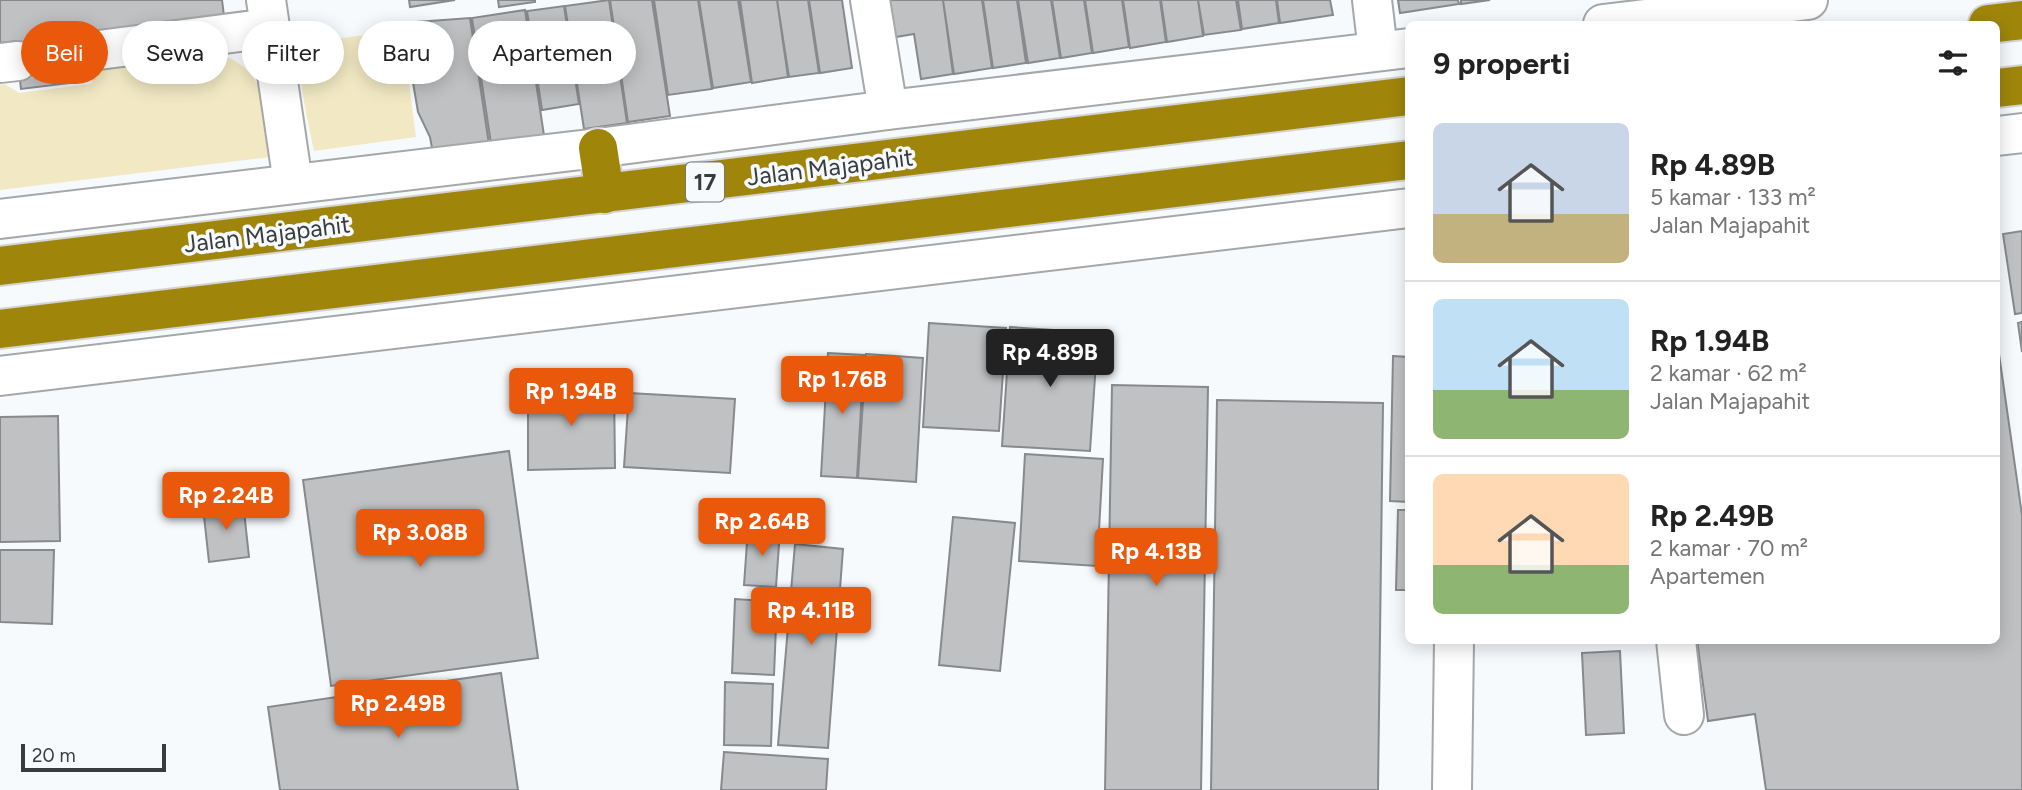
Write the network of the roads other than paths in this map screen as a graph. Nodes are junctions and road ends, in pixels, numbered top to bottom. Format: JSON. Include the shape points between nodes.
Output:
{"nodes":[{"id":1,"x":870,"y":0,"type":"edge"},
{"id":2,"x":1372,"y":0,"type":"edge"},
{"id":3,"x":1808,"y":0,"type":"edge"},
{"id":4,"x":268,"y":14,"type":"edge"},
{"id":5,"x":2022,"y":20,"type":"edge"},
{"id":6,"x":1629,"y":21,"type":"edge"},
{"id":7,"x":2000,"y":23,"type":"edge"},
{"id":8,"x":108,"y":46,"type":"tunnel mouth"},
{"id":9,"x":1394,"y":49,"type":"edge"},
{"id":10,"x":2022,"y":85,"type":"edge"},
{"id":11,"x":2000,"y":88,"type":"edge"},
{"id":12,"x":1405,"y":96,"type":"edge"},
{"id":13,"x":888,"y":110,"type":"junction"},
{"id":14,"x":2022,"y":133,"type":"edge"},
{"id":15,"x":2000,"y":136,"type":"edge"},
{"id":16,"x":598,"y":148,"type":"junction"},
{"id":17,"x":1405,"y":160,"type":"edge"},
{"id":18,"x":293,"y":183,"type":"junction"},
{"id":19,"x":605,"y":194,"type":"junction"},
{"id":20,"x":1405,"y":208,"type":"edge"},
{"id":21,"x":0,"y":219,"type":"edge"},
{"id":22,"x":0,"y":266,"type":"edge"},
{"id":23,"x":0,"y":329,"type":"edge"},
{"id":24,"x":0,"y":376,"type":"edge"},
{"id":25,"x":1454,"y":644,"type":"edge"},
{"id":26,"x":1676,"y":644,"type":"edge"},
{"id":27,"x":1684,"y":715,"type":"dead end"},
{"id":28,"x":1452,"y":790,"type":"edge"}],
"edges":[{"from":1,"to":13,"type":"street"},
{"from":2,"to":9,"type":"street"},
{"from":3,"to":6,"type":"street"},
{"from":4,"to":8,"type":"street"},
{"from":4,"to":18,"type":"street"},
{"from":5,"to":7,"type":"highway"},
{"from":9,"to":13,"type":"street"},
{"from":10,"to":11,"type":"highway"},
{"from":12,"to":19,"type":"highway","name":"Jalan Majapahit","number":"17"},
{"from":13,"to":16,"type":"street"},
{"from":14,"to":15,"type":"street"},
{"from":16,"to":18,"type":"street"},
{"from":16,"to":19,"type":"highway"},
{"from":17,"to":23,"type":"highway"},
{"from":18,"to":21,"type":"street"},
{"from":19,"to":22,"type":"highway","name":"Jalan Majapahit","number":"17"},
{"from":20,"to":24,"type":"street"},
{"from":25,"to":28,"type":"street"},
{"from":26,"to":27,"type":"street"}]}
